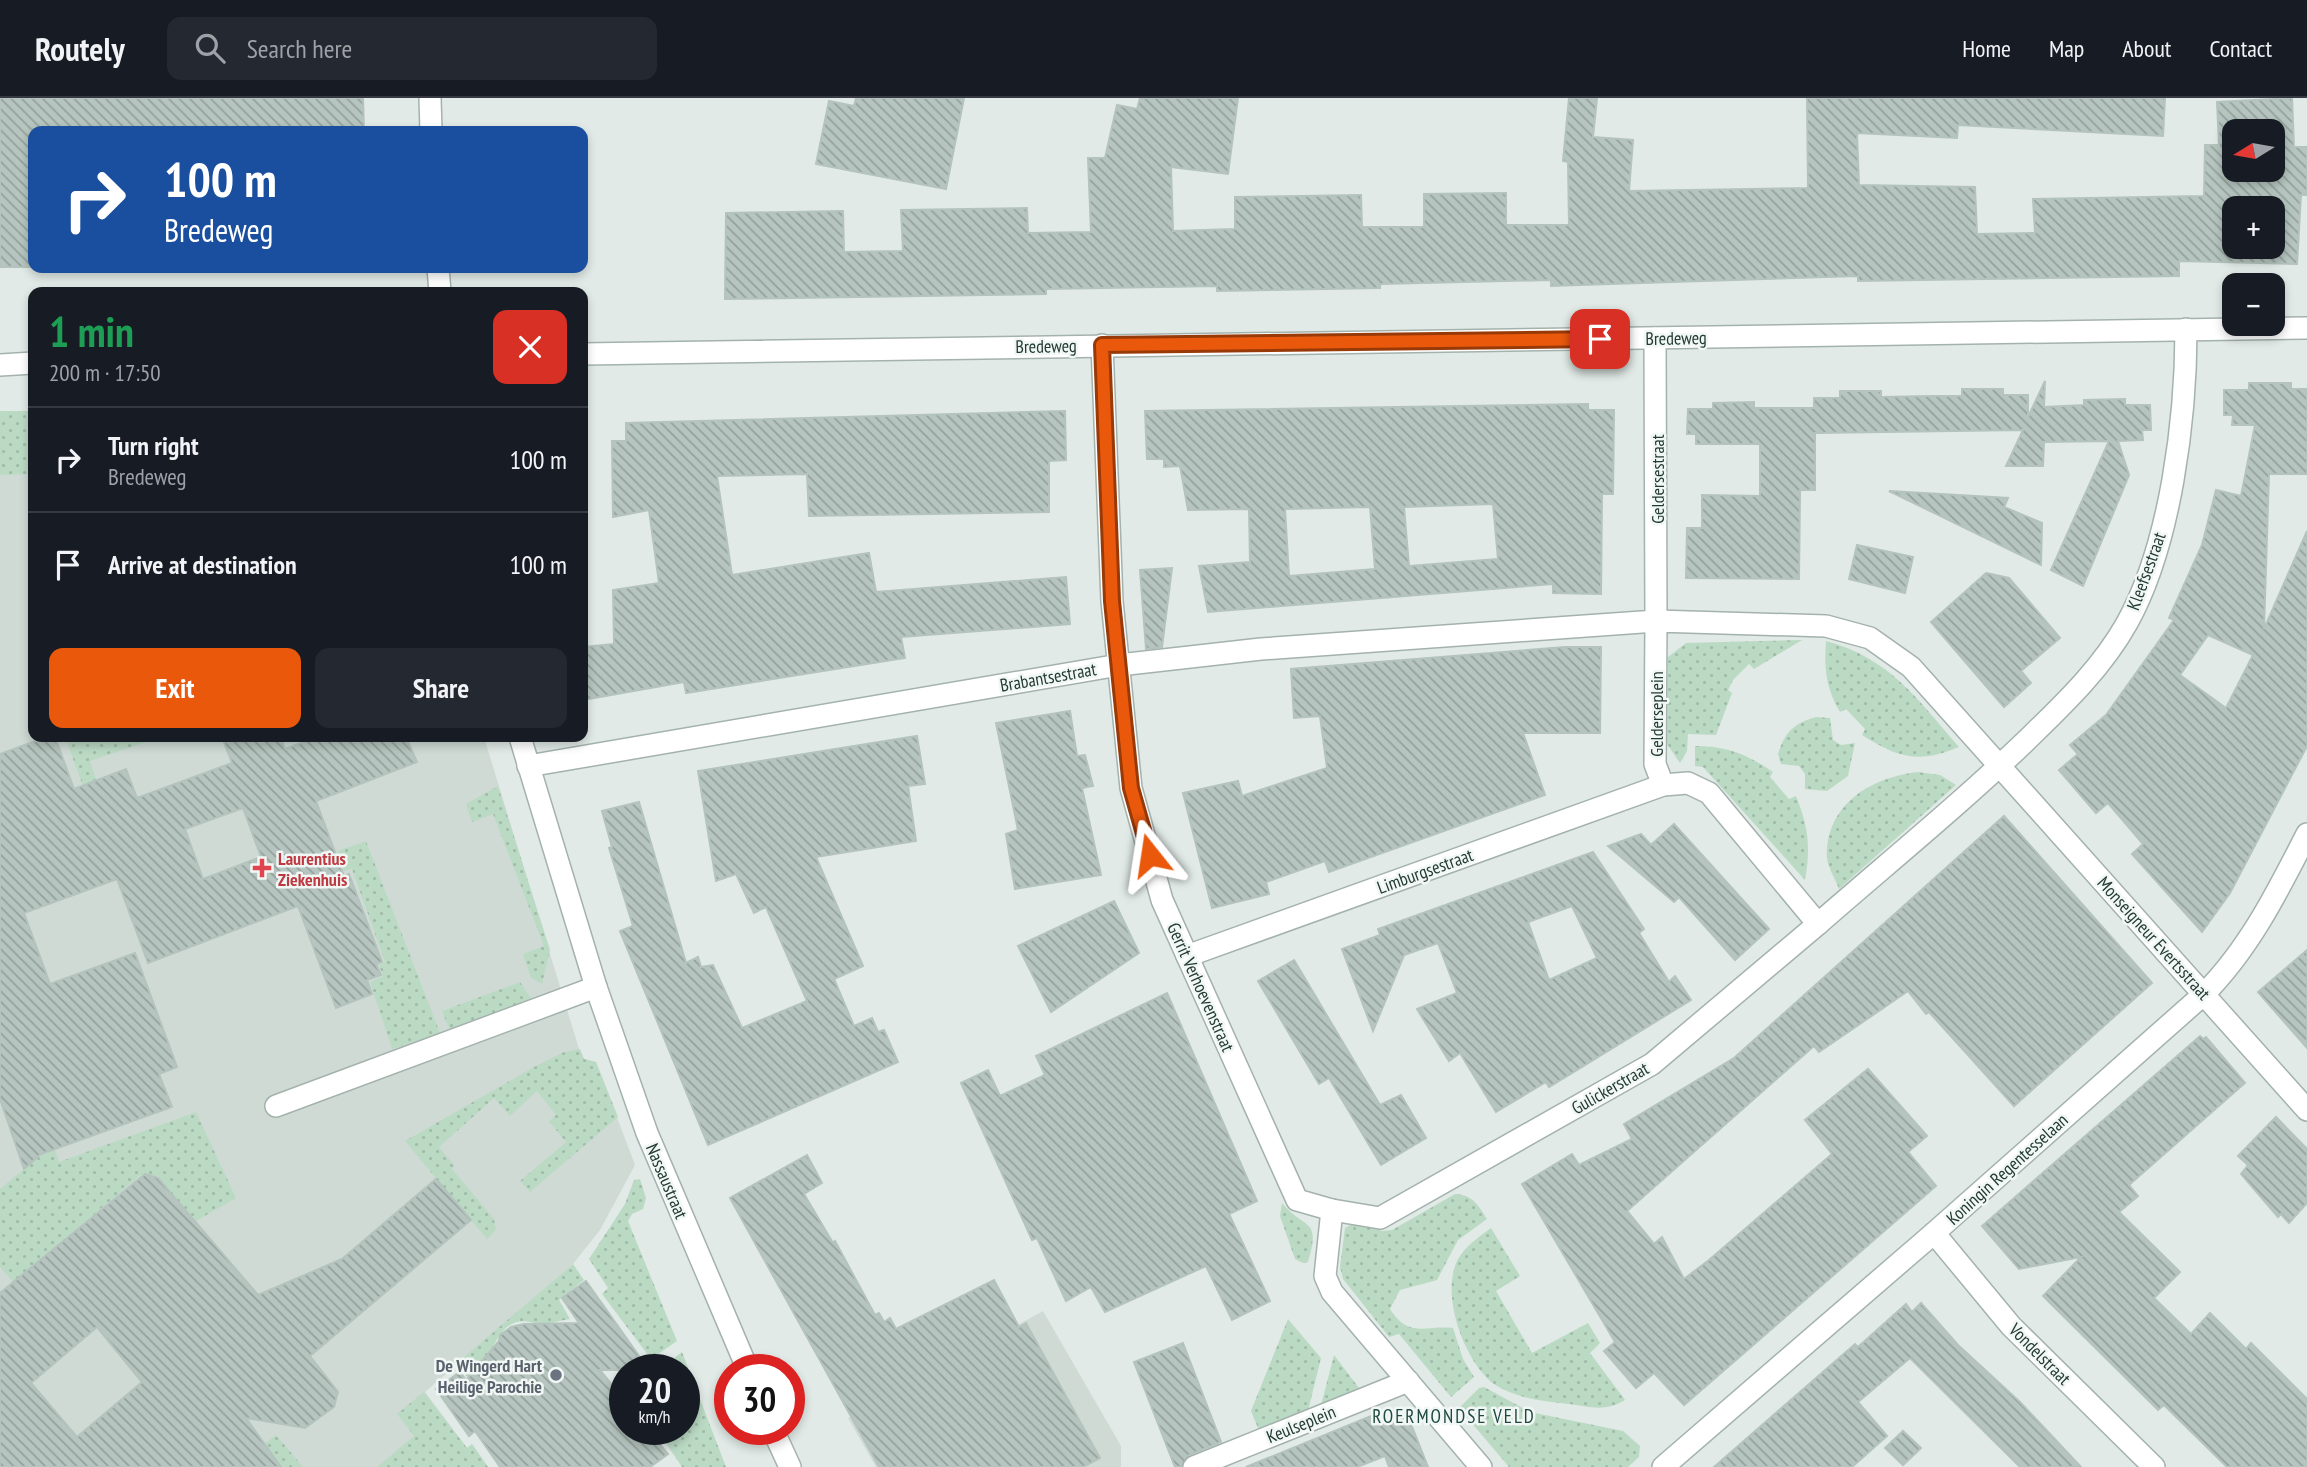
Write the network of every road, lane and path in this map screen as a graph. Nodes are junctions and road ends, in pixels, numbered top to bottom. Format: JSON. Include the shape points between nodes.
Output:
{"nodes":[{"id":1,"x":430,"y":98,"type":"edge"},
{"id":2,"x":431,"y":126,"type":"edge"},
{"id":3,"x":2307,"y":328,"type":"edge"},
{"id":4,"x":2186,"y":329,"type":"junction"},
{"id":5,"x":1655,"y":338,"type":"junction"},
{"id":6,"x":1102,"y":345,"type":"junction"},
{"id":7,"x":588,"y":354,"type":"edge"},
{"id":8,"x":28,"y":363,"type":"edge"},
{"id":9,"x":0,"y":365,"type":"edge"},
{"id":10,"x":1657,"y":621,"type":"junction"},
{"id":11,"x":1119,"y":665,"type":"junction"},
{"id":12,"x":521,"y":742,"type":"edge"},
{"id":13,"x":2001,"y":765,"type":"junction"},
{"id":14,"x":528,"y":766,"type":"junction"},
{"id":15,"x":1663,"y":785,"type":"junction"},
{"id":16,"x":2307,"y":835,"type":"edge"},
{"id":17,"x":1818,"y":924,"type":"junction"},
{"id":18,"x":1187,"y":956,"type":"junction"},
{"id":19,"x":596,"y":987,"type":"junction"},
{"id":20,"x":2204,"y":994,"type":"junction"},
{"id":21,"x":275,"y":1106,"type":"dead end"},
{"id":22,"x":2307,"y":1110,"type":"edge"},
{"id":23,"x":1332,"y":1210,"type":"junction"},
{"id":24,"x":1380,"y":1218,"type":"joint"},
{"id":25,"x":1934,"y":1233,"type":"junction"},
{"id":26,"x":741,"y":1354,"type":"edge"},
{"id":27,"x":1408,"y":1381,"type":"junction"},
{"id":28,"x":780,"y":1445,"type":"edge"},
{"id":29,"x":790,"y":1467,"type":"edge"},
{"id":30,"x":1194,"y":1467,"type":"edge"},
{"id":31,"x":1481,"y":1467,"type":"edge"},
{"id":32,"x":1663,"y":1467,"type":"edge"},
{"id":33,"x":2154,"y":1467,"type":"edge"}],
"edges":[{"from":1,"to":2,"type":"street"},
{"from":3,"to":4,"type":"street","name":"Bredeweg"},
{"from":4,"to":5,"type":"street","name":"Bredeweg"},
{"from":4,"to":13,"type":"street","name":"Kleefsestraat","via":[[2184,400],[2160,542],[2127,622],[2085,683]]},
{"from":5,"to":6,"type":"street","name":"Bredeweg"},
{"from":5,"to":10,"type":"street","name":"Geldersestraat"},
{"from":6,"to":7,"type":"street","name":"Bredeweg"},
{"from":6,"to":11,"type":"street","name":"Gerrit Verhoevenstraat","via":[[1112,601]]},
{"from":8,"to":9,"type":"street"},
{"from":10,"to":11,"type":"street","name":"Brabantsestraat","via":[[1261,649]]},
{"from":10,"to":13,"type":"street","via":[[1826,626],[1870,638],[1911,667]]},
{"from":10,"to":15,"type":"street","name":"Gelderseplein","via":[[1655,764]]},
{"from":11,"to":14,"type":"street","name":"Brabantsestraat"},
{"from":11,"to":18,"type":"street","name":"Gerrit Verhoevenstraat","via":[[1131,788],[1162,900]]},
{"from":12,"to":14,"type":"street","name":"Nassaustraat"},
{"from":13,"to":17,"type":"street"},
{"from":13,"to":20,"type":"street","name":"Monseigneur Evertsstraat"},
{"from":14,"to":19,"type":"street","name":"Nassaustraat"},
{"from":15,"to":17,"type":"street","via":[[1688,783],[1709,793]]},
{"from":15,"to":18,"type":"street","name":"Limburgsestraat"},
{"from":16,"to":20,"type":"street","name":"Koningin Regentesselaan","via":[[2232,966]]},
{"from":17,"to":24,"type":"street","name":"Gulickerstraat","via":[[1652,1063]]},
{"from":18,"to":23,"type":"street","name":"Gerrit Verhoevenstraat","via":[[1297,1200]]},
{"from":19,"to":21,"type":"street"},
{"from":19,"to":26,"type":"street","name":"Nassaustraat","via":[[647,1133]]},
{"from":20,"to":22,"type":"street","name":"Monseigneur Evertsstraat"},
{"from":20,"to":25,"type":"street","name":"Koningin Regentesselaan"},
{"from":23,"to":24,"type":"street","name":"Gerrit Verhoevenstraat"},
{"from":23,"to":27,"type":"street","via":[[1325,1276],[1332,1292]]},
{"from":25,"to":32,"type":"street","name":"Koningin Regentesselaan"},
{"from":25,"to":33,"type":"street","name":"Vondelstraat","via":[[2011,1326]]},
{"from":27,"to":30,"type":"street","name":"Keulseplein"},
{"from":27,"to":31,"type":"street"},
{"from":28,"to":29,"type":"street"}]}
